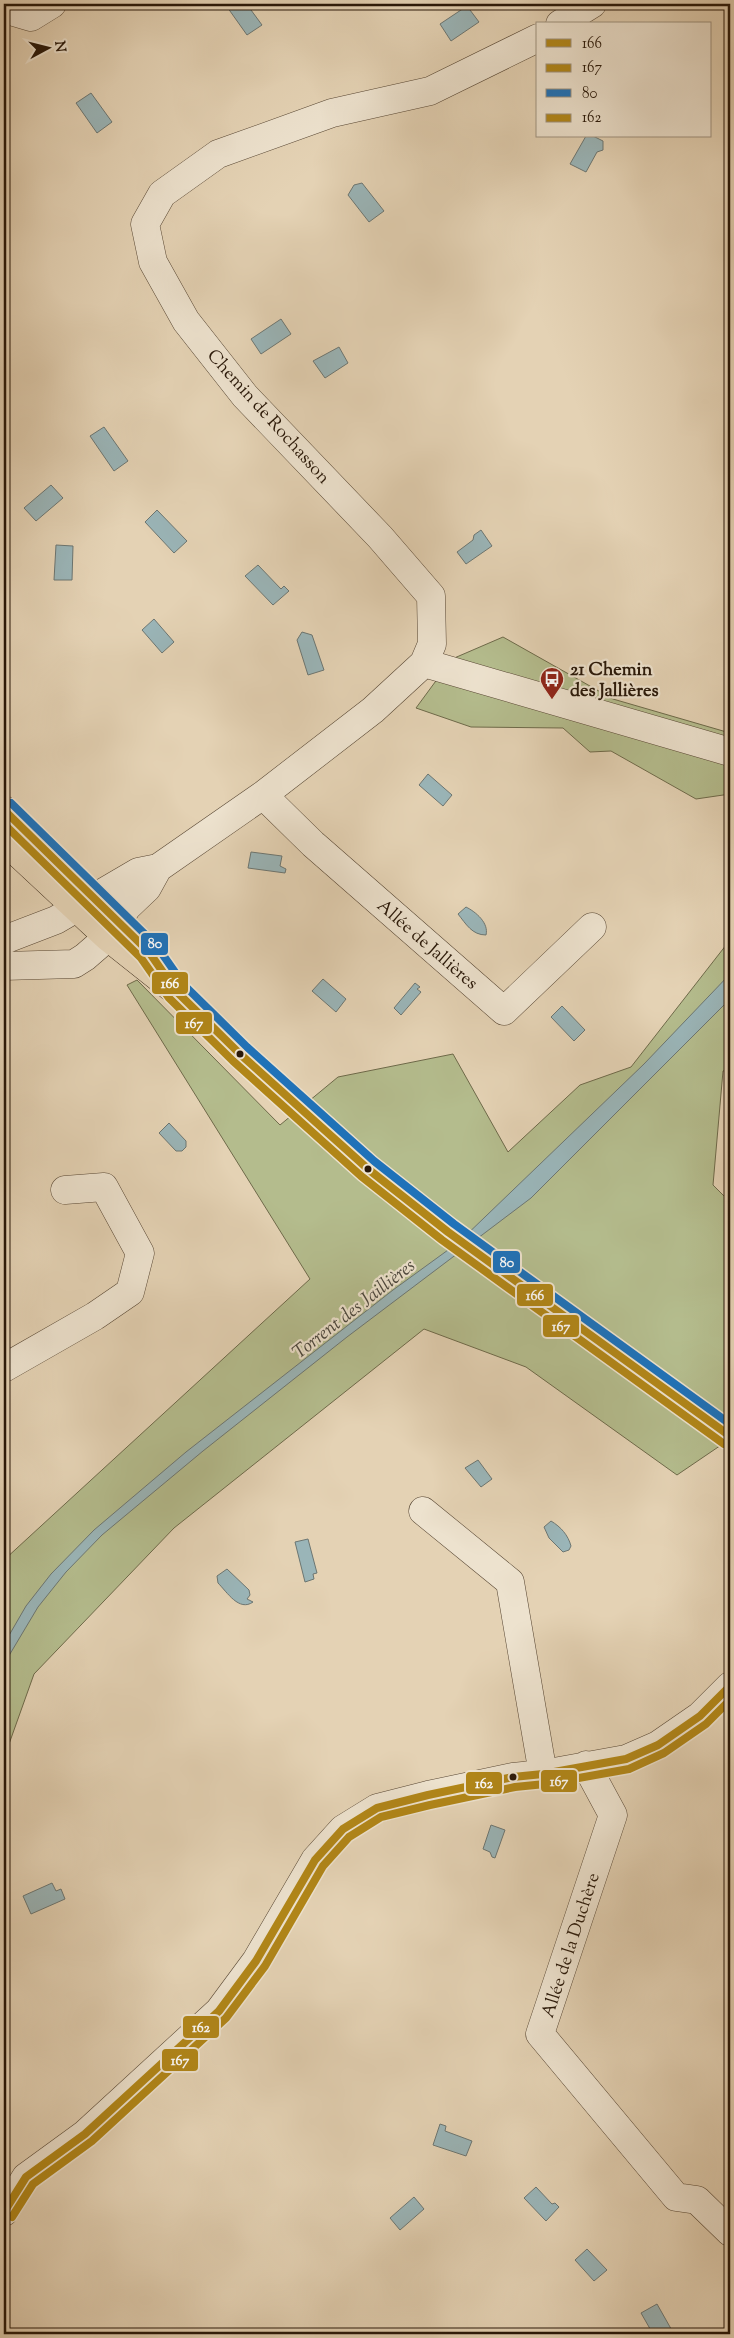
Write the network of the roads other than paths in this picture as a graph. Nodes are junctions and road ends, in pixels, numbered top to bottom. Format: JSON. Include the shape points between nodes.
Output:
{"nodes":[{"id":1,"x":52,"y":4,"type":"edge"},
{"id":2,"x":592,"y":4,"type":"edge"},
{"id":3,"x":4,"y":8,"type":"edge"},
{"id":4,"x":563,"y":22,"type":"edge"},
{"id":5,"x":536,"y":39,"type":"edge"},
{"id":6,"x":424,"y":663,"type":"junction"},
{"id":7,"x":730,"y":752,"type":"edge"},
{"id":8,"x":263,"y":795,"type":"junction"},
{"id":9,"x":4,"y":810,"type":"edge"},
{"id":10,"x":4,"y":840,"type":"edge"},
{"id":11,"x":158,"y":868,"type":"junction"},
{"id":12,"x":85,"y":904,"type":"junction"},
{"id":13,"x":592,"y":927,"type":"dead end"},
{"id":14,"x":112,"y":929,"type":"junction"},
{"id":15,"x":13,"y":937,"type":"edge"},
{"id":16,"x":34,"y":965,"type":"junction"},
{"id":17,"x":4,"y":966,"type":"edge"},
{"id":18,"x":65,"y":1190,"type":"dead end"},
{"id":19,"x":4,"y":1368,"type":"edge"},
{"id":20,"x":730,"y":1436,"type":"edge"},
{"id":21,"x":423,"y":1511,"type":"dead end"},
{"id":22,"x":728,"y":1694,"type":"edge"},
{"id":23,"x":586,"y":1765,"type":"junction"},
{"id":24,"x":543,"y":1774,"type":"junction"},
{"id":25,"x":4,"y":2212,"type":"edge"},
{"id":26,"x":730,"y":2232,"type":"edge"}],
"edges":[{"from":1,"to":3,"type":"street","via":[[31,17]]},
{"from":2,"to":4,"type":"street"},
{"from":5,"to":6,"type":"street","name":"Chemin de Rochasson","via":[[430,91],[332,113],[218,154],[162,194],[145,224],[153,262],[186,321],[245,396],[380,537],[430,596],[432,644]]},
{"from":6,"to":7,"type":"street"},
{"from":6,"to":8,"type":"street","name":"Chemin de Rochasson","via":[[373,710]]},
{"from":8,"to":11,"type":"street","name":"Chemin de Rochasson"},
{"from":8,"to":13,"type":"street","name":"Allée de Jallières","via":[[313,844],[504,1010]]},
{"from":9,"to":12,"type":"main road"},
{"from":10,"to":12,"type":"main road"},
{"from":11,"to":12,"type":"street","name":"Chemin de Rochasson","via":[[138,872]]},
{"from":11,"to":14,"type":"street","name":"Chemin de Rochasson"},
{"from":12,"to":14,"type":"main road"},
{"from":12,"to":15,"type":"street","name":"Chemin de Rochasson"},
{"from":14,"to":16,"type":"street","name":"Chemin de Rochasson","via":[[91,953],[74,964]]},
{"from":14,"to":20,"type":"main road","via":[[240,1054],[368,1169],[463,1243]]},
{"from":15,"to":16,"type":"street","via":[[20,944],[22,957]]},
{"from":16,"to":17,"type":"street","name":"Chemin de Rochasson"},
{"from":18,"to":19,"type":"street","via":[[104,1187],[140,1253],[130,1292]]},
{"from":21,"to":24,"type":"street","via":[[510,1582]]},
{"from":22,"to":23,"type":"street","via":[[658,1745],[626,1759]]},
{"from":23,"to":24,"type":"street"},
{"from":23,"to":26,"type":"street","name":"Allée de la Duchère","via":[[613,1815],[540,2034],[676,2197],[697,2200]]},
{"from":24,"to":25,"type":"street","via":[[513,1776],[377,1808],[343,1829],[315,1860],[256,1961],[218,2011],[85,2134],[26,2177]]}]}
